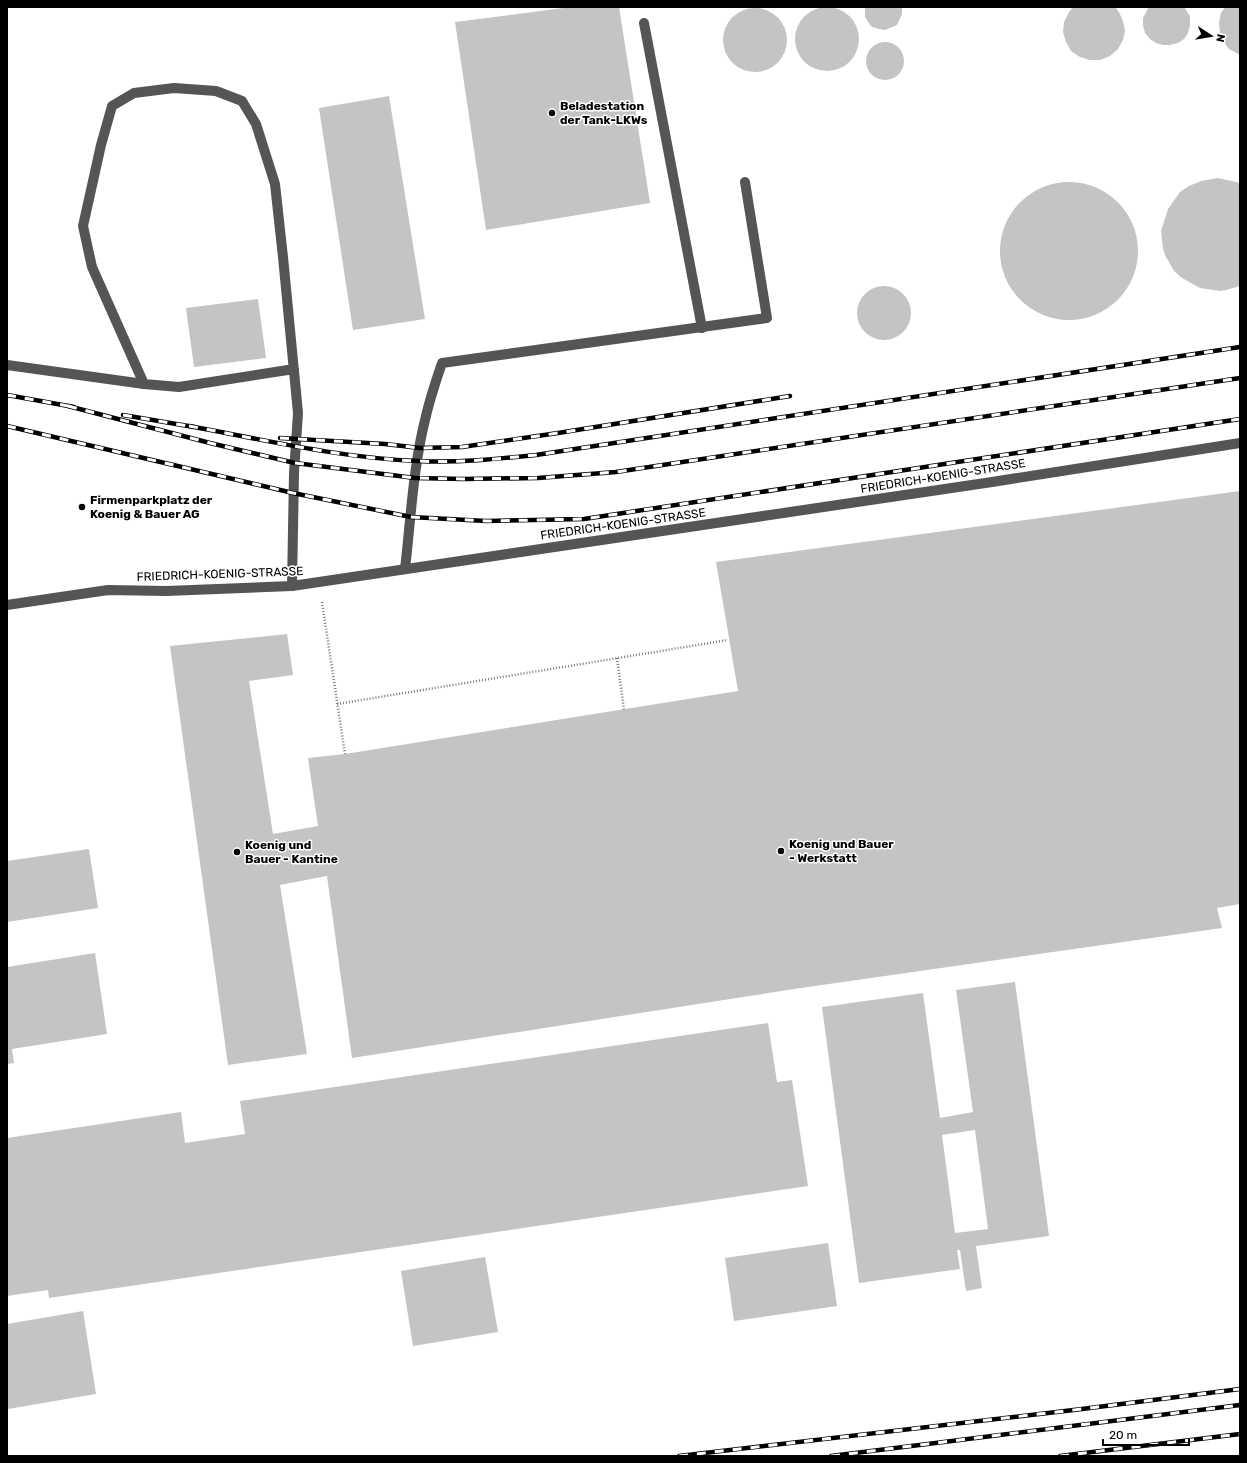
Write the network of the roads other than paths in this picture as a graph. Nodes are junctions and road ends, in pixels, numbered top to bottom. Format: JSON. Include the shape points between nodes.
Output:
{"nodes":[{"id":1,"x":644,"y":23,"type":"dead end"},
{"id":2,"x":745,"y":182,"type":"dead end"},
{"id":3,"x":702,"y":328,"type":"junction"},
{"id":4,"x":7,"y":365,"type":"edge"},
{"id":5,"x":294,"y":369,"type":"junction"},
{"id":6,"x":144,"y":384,"type":"junction"},
{"id":7,"x":1240,"y":443,"type":"edge"},
{"id":8,"x":405,"y":569,"type":"junction"},
{"id":9,"x":292,"y":586,"type":"junction"},
{"id":10,"x":7,"y":604,"type":"edge"}],
"edges":[{"from":1,"to":3,"type":"street"},
{"from":2,"to":3,"type":"street","via":[[767,318]]},
{"from":3,"to":8,"type":"street","via":[[442,363],[420,448]]},
{"from":4,"to":6,"type":"street"},
{"from":5,"to":6,"type":"street","via":[[179,387]]},
{"from":5,"to":6,"type":"street","via":[[275,184],[256,124],[242,101],[216,91],[174,88],[134,93],[112,106],[83,226],[92,267]]},
{"from":5,"to":9,"type":"street","via":[[298,413]]},
{"from":7,"to":8,"type":"street","name":"FRIEDRICH-KOENIG-STRASSE"},
{"from":8,"to":9,"type":"street","name":"FRIEDRICH-KOENIG-STRASSE"},
{"from":9,"to":10,"type":"street","name":"FRIEDRICH-KOENIG-STRASSE","via":[[166,591],[108,590]]}]}
